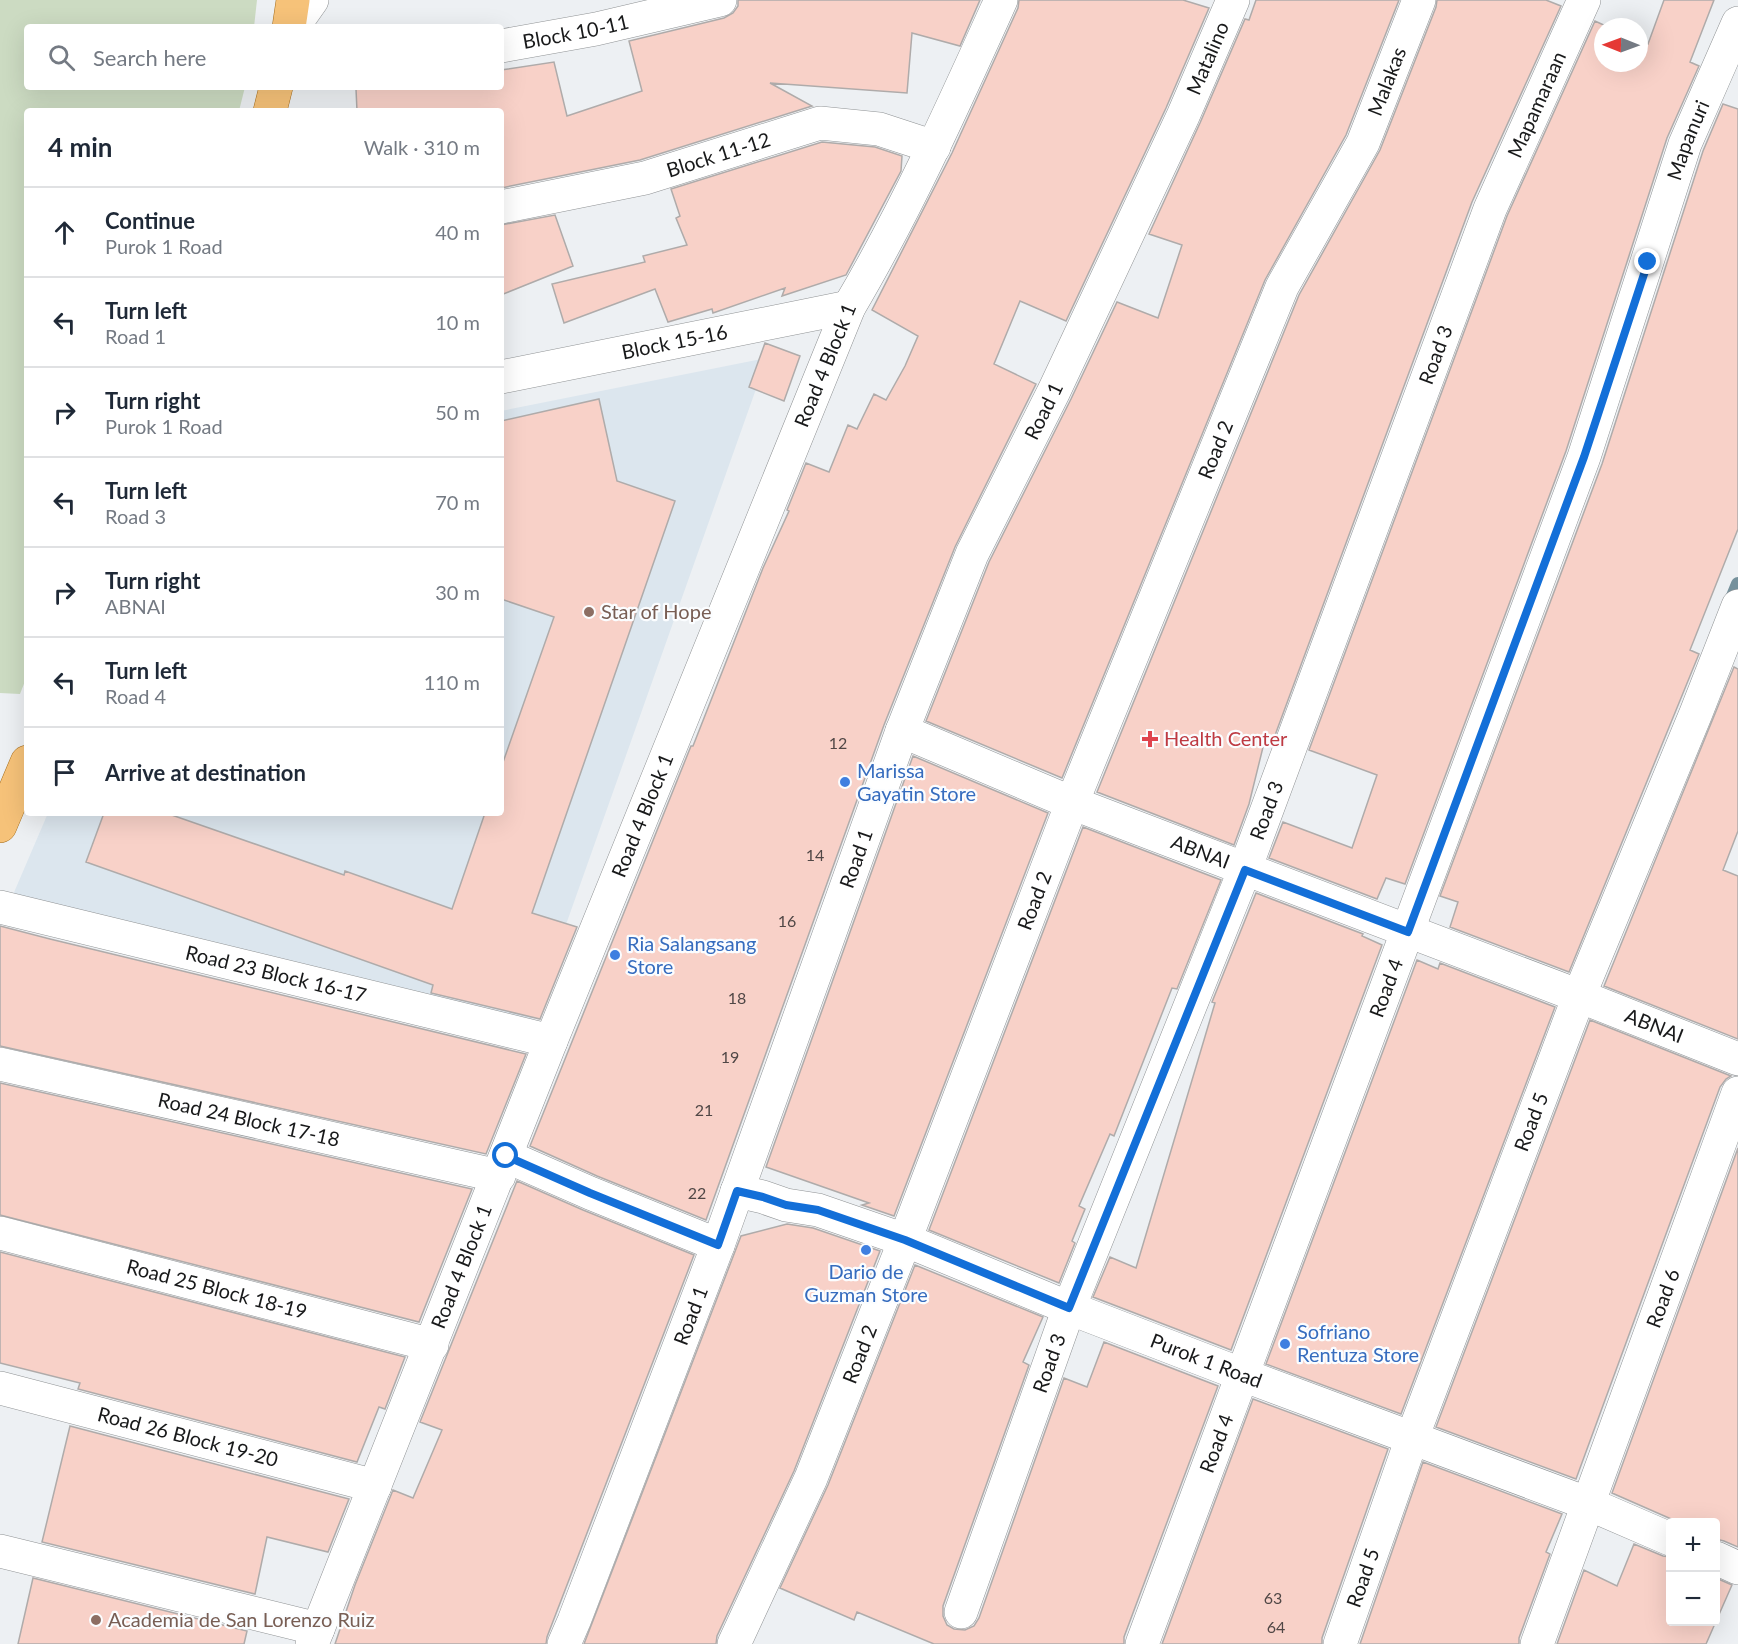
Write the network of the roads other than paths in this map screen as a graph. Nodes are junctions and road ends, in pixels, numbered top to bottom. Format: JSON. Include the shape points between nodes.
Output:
{"nodes":[{"id":1,"x":292,"y":0,"type":"edge"},
{"id":2,"x":312,"y":0,"type":"edge"},
{"id":3,"x":720,"y":0,"type":"edge"},
{"id":4,"x":1001,"y":0,"type":"edge"},
{"id":5,"x":1233,"y":0,"type":"edge"},
{"id":6,"x":1419,"y":0,"type":"edge"},
{"id":7,"x":1584,"y":0,"type":"edge"},
{"id":8,"x":1738,"y":23,"type":"edge"},
{"id":9,"x":291,"y":24,"type":"edge"},
{"id":10,"x":293,"y":24,"type":"edge"},
{"id":11,"x":504,"y":45,"type":"edge"},
{"id":12,"x":275,"y":90,"type":"edge"},
{"id":13,"x":271,"y":108,"type":"edge"},
{"id":14,"x":1183,"y":116,"type":"joint"},
{"id":15,"x":934,"y":147,"type":"junction"},
{"id":16,"x":1352,"y":163,"type":"joint"},
{"id":17,"x":504,"y":206,"type":"edge"},
{"id":18,"x":1490,"y":209,"type":"joint"},
{"id":19,"x":1648,"y":262,"type":"joint"},
{"id":20,"x":849,"y":307,"type":"junction"},
{"id":21,"x":504,"y":376,"type":"edge"},
{"id":22,"x":1738,"y":606,"type":"edge"},
{"id":23,"x":902,"y":731,"type":"junction"},
{"id":24,"x":24,"y":769,"type":"edge"},
{"id":25,"x":1072,"y":803,"type":"junction"},
{"id":26,"x":0,"y":826,"type":"edge"},
{"id":27,"x":1245,"y":870,"type":"junction"},
{"id":28,"x":0,"y":907,"type":"edge"},
{"id":29,"x":1408,"y":932,"type":"junction"},
{"id":30,"x":1579,"y":996,"type":"junction"},
{"id":31,"x":551,"y":1041,"type":"junction"},
{"id":32,"x":1738,"y":1059,"type":"edge"},
{"id":33,"x":0,"y":1064,"type":"edge"},
{"id":34,"x":1738,"y":1093,"type":"edge"},
{"id":35,"x":503,"y":1166,"type":"junction"},
{"id":36,"x":737,"y":1191,"type":"junction"},
{"id":37,"x":0,"y":1233,"type":"edge"},
{"id":38,"x":905,"y":1240,"type":"junction"},
{"id":39,"x":718,"y":1245,"type":"junction"},
{"id":40,"x":1069,"y":1308,"type":"junction"},
{"id":41,"x":432,"y":1345,"type":"junction"},
{"id":42,"x":1243,"y":1376,"type":"junction"},
{"id":43,"x":0,"y":1389,"type":"edge"},
{"id":44,"x":1412,"y":1438,"type":"junction"},
{"id":45,"x":375,"y":1486,"type":"junction"},
{"id":46,"x":1589,"y":1504,"type":"junction"},
{"id":47,"x":1666,"y":1537,"type":"edge"},
{"id":48,"x":0,"y":1551,"type":"edge"},
{"id":49,"x":1720,"y":1560,"type":"edge"},
{"id":50,"x":1738,"y":1568,"type":"edge"},
{"id":51,"x":961,"y":1612,"type":"dead end"},
{"id":52,"x":569,"y":1633,"type":"edge"},
{"id":53,"x":315,"y":1636,"type":"edge"},
{"id":54,"x":734,"y":1644,"type":"edge"},
{"id":55,"x":1142,"y":1644,"type":"edge"},
{"id":56,"x":1340,"y":1644,"type":"edge"},
{"id":57,"x":1537,"y":1644,"type":"edge"}],
"edges":[{"from":1,"to":9,"type":"main road"},
{"from":2,"to":10,"type":"street"},
{"from":3,"to":11,"type":"street","name":"Block 10-11"},
{"from":4,"to":15,"type":"street","name":"Road 4 Block 1"},
{"from":5,"to":14,"type":"street","name":"Matalino"},
{"from":6,"to":16,"type":"street","name":"Malakas"},
{"from":7,"to":18,"type":"street","name":"Mapamaraan"},
{"from":8,"to":19,"type":"street","name":"Mapanuri","via":[[1685,144]]},
{"from":12,"to":13,"type":"main road"},
{"from":14,"to":23,"type":"street","name":"Road 1","via":[[1054,391],[972,554]]},
{"from":15,"to":17,"type":"street","name":"Block 11-12","via":[[879,129],[820,123],[645,177]]},
{"from":15,"to":20,"type":"street","name":"Road 4 Block 1","via":[[880,256]]},
{"from":16,"to":25,"type":"street","name":"Road 2","via":[[1282,287]]},
{"from":18,"to":27,"type":"street","name":"Road 3"},
{"from":19,"to":29,"type":"street","name":"Road 4","via":[[1584,457]]},
{"from":20,"to":21,"type":"street","name":"Block 15-16"},
{"from":20,"to":31,"type":"street","name":"Road 4 Block 1"},
{"from":22,"to":30,"type":"street","name":"Road 5"},
{"from":23,"to":25,"type":"street","name":"ABNAI"},
{"from":23,"to":36,"type":"street","name":"Road 1"},
{"from":24,"to":26,"type":"main road"},
{"from":25,"to":27,"type":"street","name":"ABNAI"},
{"from":25,"to":38,"type":"street","name":"Road 2"},
{"from":27,"to":29,"type":"street","name":"ABNAI"},
{"from":27,"to":40,"type":"street","name":"Road 3"},
{"from":28,"to":31,"type":"street","name":"Road 23 Block 16-17"},
{"from":29,"to":30,"type":"street","name":"ABNAI"},
{"from":29,"to":42,"type":"street","name":"Road 4"},
{"from":30,"to":32,"type":"street","name":"ABNAI"},
{"from":30,"to":44,"type":"street","name":"Road 5"},
{"from":31,"to":35,"type":"street","name":"Road 4 Block 1"},
{"from":33,"to":35,"type":"street","name":"Road 24 Block 17-18"},
{"from":34,"to":46,"type":"street","name":"Road 6"},
{"from":35,"to":39,"type":"street","via":[[590,1193]]},
{"from":35,"to":41,"type":"street","name":"Road 4 Block 1"},
{"from":36,"to":38,"type":"street","name":"Purok 1 Road","via":[[818,1210]]},
{"from":36,"to":39,"type":"street","name":"Road 1"},
{"from":37,"to":41,"type":"street","name":"Road 25 Block 18-19"},
{"from":38,"to":40,"type":"street","name":"Purok 1 Road"},
{"from":38,"to":54,"type":"street","name":"Road 2","via":[[811,1478]]},
{"from":39,"to":52,"type":"street","name":"Road 1"},
{"from":40,"to":42,"type":"street","name":"Purok 1 Road"},
{"from":40,"to":51,"type":"street","name":"Road 3"},
{"from":41,"to":45,"type":"street","name":"Road 4 Block 1"},
{"from":42,"to":44,"type":"street","name":"Purok 1 Road"},
{"from":42,"to":55,"type":"street","name":"Road 4"},
{"from":43,"to":45,"type":"street","name":"Road 26 Block 19-20"},
{"from":44,"to":46,"type":"street","name":"Purok 1 Road"},
{"from":44,"to":56,"type":"street","name":"Road 5"},
{"from":45,"to":53,"type":"street","name":"Road 4 Block 1"},
{"from":46,"to":47,"type":"street","name":"Purok 1 Road"},
{"from":46,"to":57,"type":"street","name":"Road 6"},
{"from":48,"to":53,"type":"street"},
{"from":49,"to":50,"type":"street"}]}
